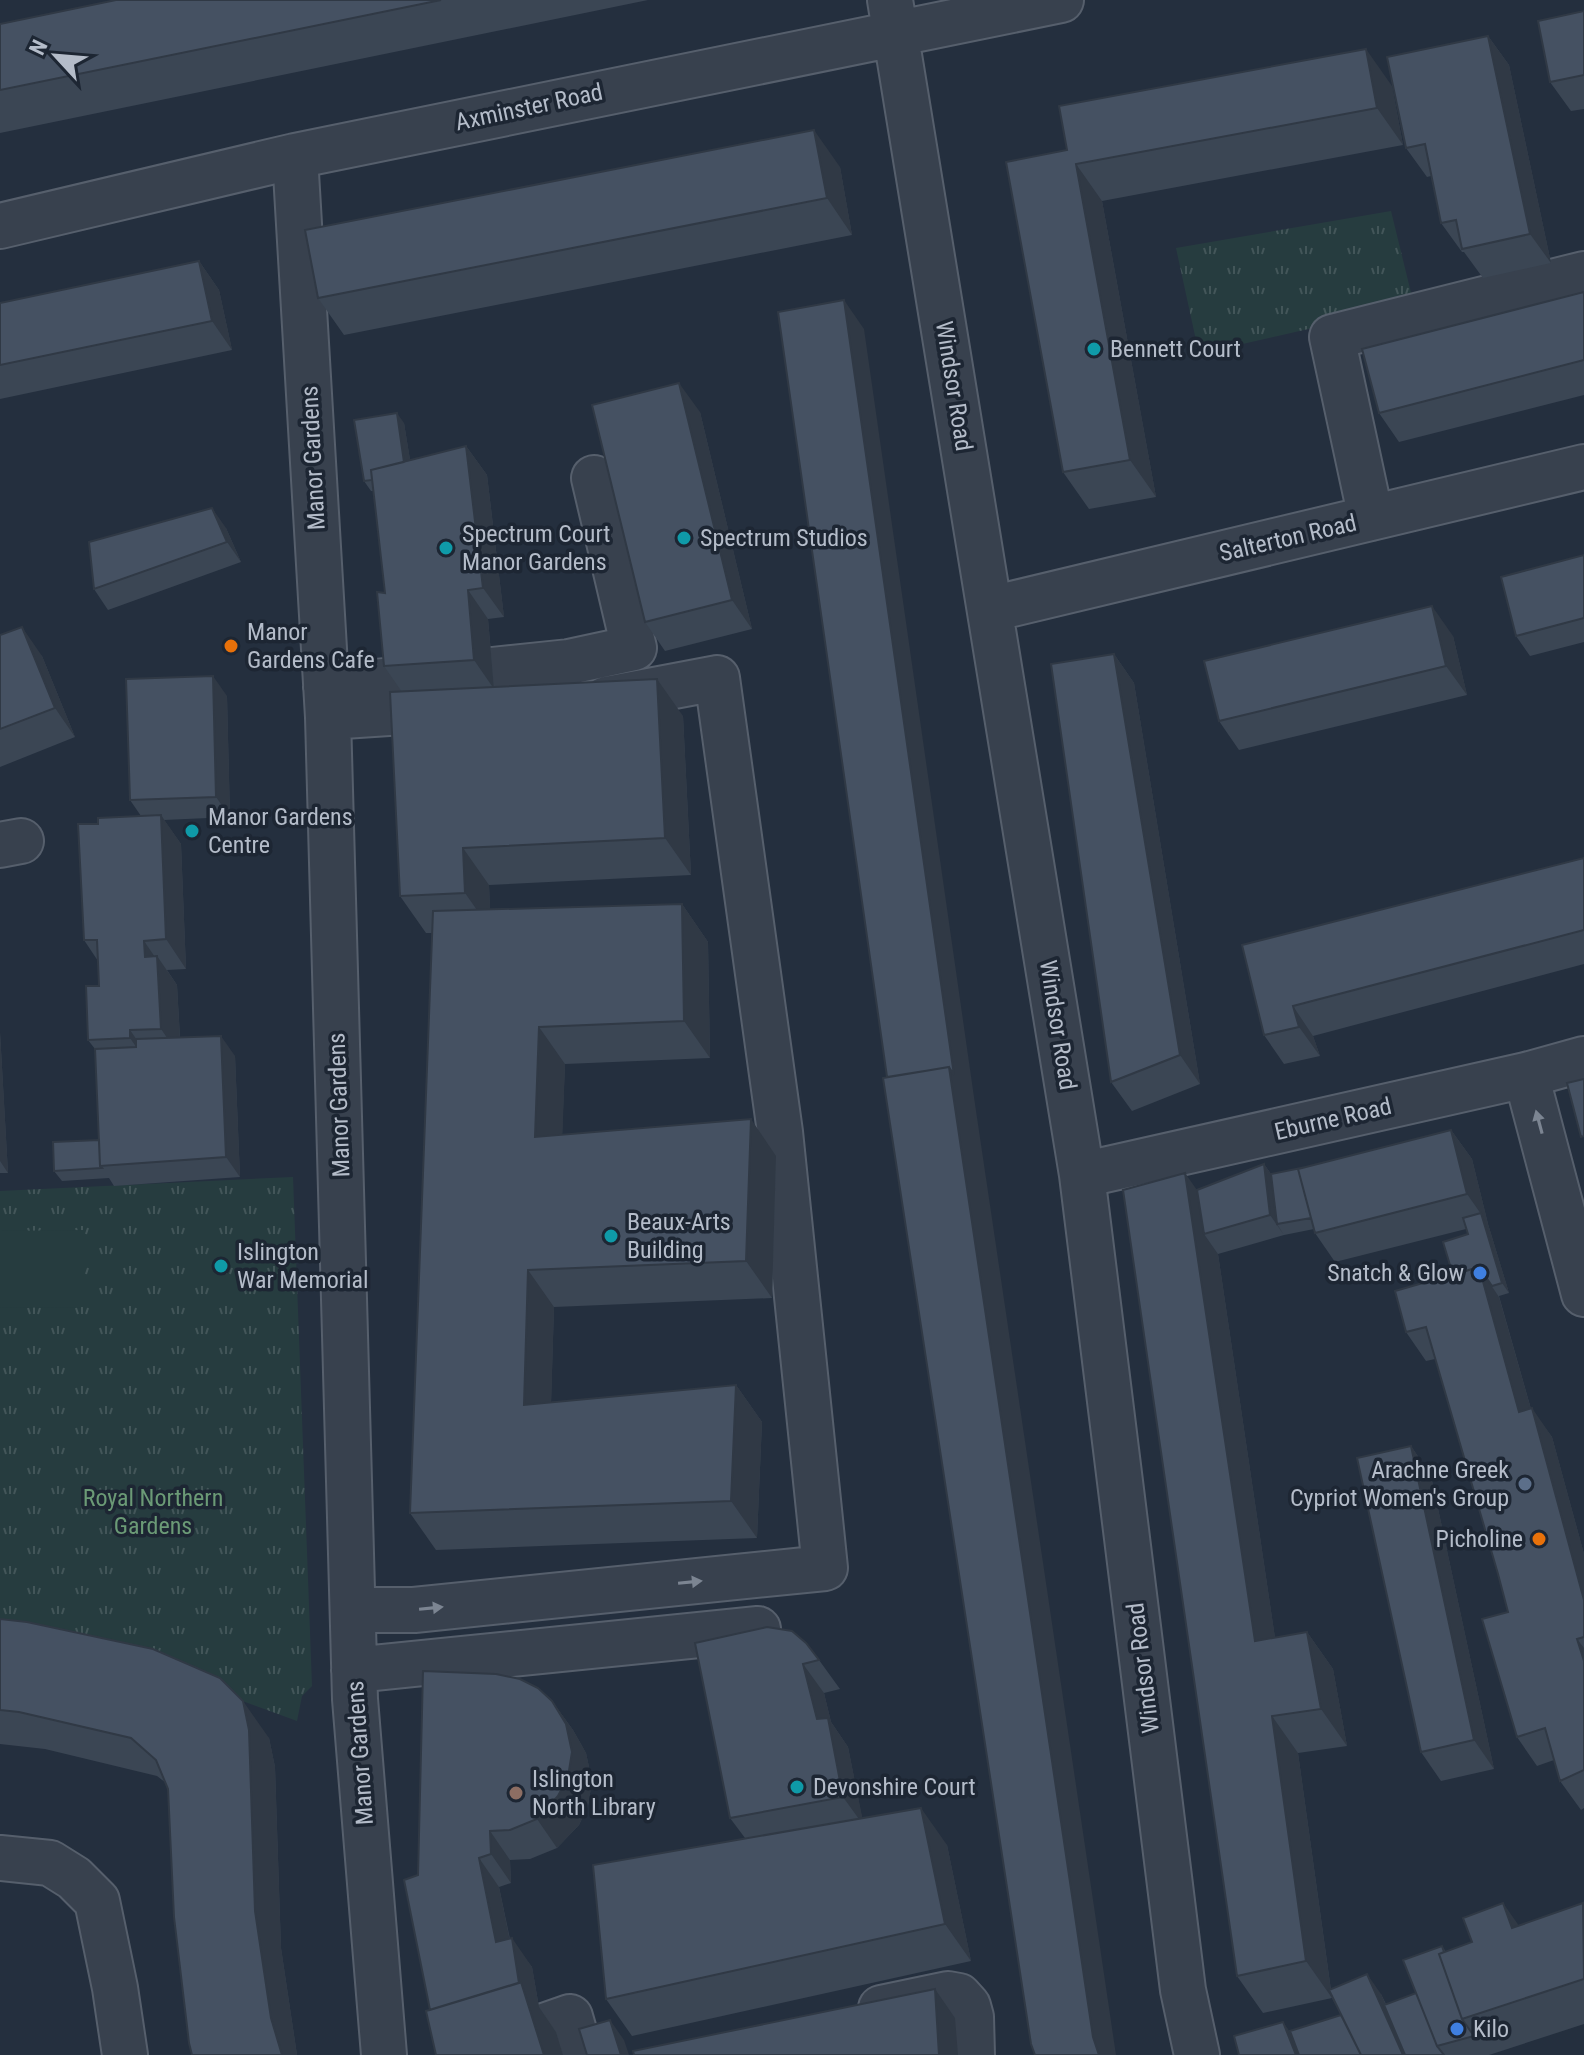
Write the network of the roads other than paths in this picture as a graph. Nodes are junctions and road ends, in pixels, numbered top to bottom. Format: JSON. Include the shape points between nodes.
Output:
{"nodes":[{"id":1,"x":1061,"y":0,"type":"edge"},
{"id":2,"x":893,"y":16,"type":"edge"},
{"id":3,"x":295,"y":156,"type":"junction"},
{"id":4,"x":0,"y":226,"type":"edge"},
{"id":5,"x":1584,"y":274,"type":"edge"},
{"id":6,"x":1584,"y":467,"type":"edge"},
{"id":7,"x":594,"y":478,"type":"dead end"},
{"id":8,"x":1371,"y":518,"type":"junction"},
{"id":9,"x":991,"y":609,"type":"junction"},
{"id":10,"x":492,"y":670,"type":"dead end"},
{"id":11,"x":404,"y":679,"type":"edge"},
{"id":12,"x":327,"y":702,"type":"junction"},
{"id":13,"x":1584,"y":1059,"type":"edge"},
{"id":14,"x":1526,"y":1075,"type":"junction"},
{"id":15,"x":1082,"y":1175,"type":"junction"},
{"id":16,"x":1584,"y":1294,"type":"edge"},
{"id":17,"x":353,"y":1610,"type":"junction"},
{"id":18,"x":758,"y":1629,"type":"edge"},
{"id":19,"x":354,"y":1670,"type":"junction"},
{"id":20,"x":0,"y":1858,"type":"edge"},
{"id":21,"x":842,"y":2015,"type":"edge"},
{"id":22,"x":125,"y":2055,"type":"edge"},
{"id":23,"x":384,"y":2055,"type":"edge"},
{"id":24,"x":461,"y":2055,"type":"edge"},
{"id":25,"x":581,"y":2055,"type":"edge"},
{"id":26,"x":972,"y":2055,"type":"edge"},
{"id":27,"x":1197,"y":2055,"type":"edge"}],
"edges":[{"from":1,"to":2,"type":"street","name":"Axminster Road"},
{"from":2,"to":3,"type":"street","name":"Axminster Road"},
{"from":2,"to":9,"type":"street","name":"Windsor Road"},
{"from":3,"to":4,"type":"street","name":"Axminster Road"},
{"from":3,"to":12,"type":"street","name":"Manor Gardens"},
{"from":5,"to":8,"type":"street","via":[[1332,337]]},
{"from":6,"to":8,"type":"street","name":"Salterton Road"},
{"from":7,"to":10,"type":"street","via":[[634,648]]},
{"from":8,"to":9,"type":"street","name":"Salterton Road"},
{"from":9,"to":15,"type":"street","name":"Windsor Road"},
{"from":11,"to":12,"type":"street"},
{"from":12,"to":17,"type":"street","name":"Manor Gardens"},
{"from":17,"to":12,"type":"street","one_way":true,"via":[[414,1610],[825,1568],[780,1132],[717,678],[617,698]]},
{"from":13,"to":14,"type":"street","name":"Eburne Road"},
{"from":14,"to":15,"type":"street","name":"Eburne Road"},
{"from":16,"to":14,"type":"street","one_way":true},
{"from":15,"to":27,"type":"street","name":"Windsor Road","via":[[1183,1990]]},
{"from":17,"to":19,"type":"street","name":"Manor Gardens"},
{"from":18,"to":19,"type":"street"},
{"from":19,"to":23,"type":"street","name":"Manor Gardens"},
{"from":20,"to":22,"type":"street","via":[[50,1863],[97,1901]]},
{"from":21,"to":26,"type":"street","via":[[959,1996],[971,2017]]},
{"from":24,"to":25,"type":"street","via":[[570,2017]]}]}
